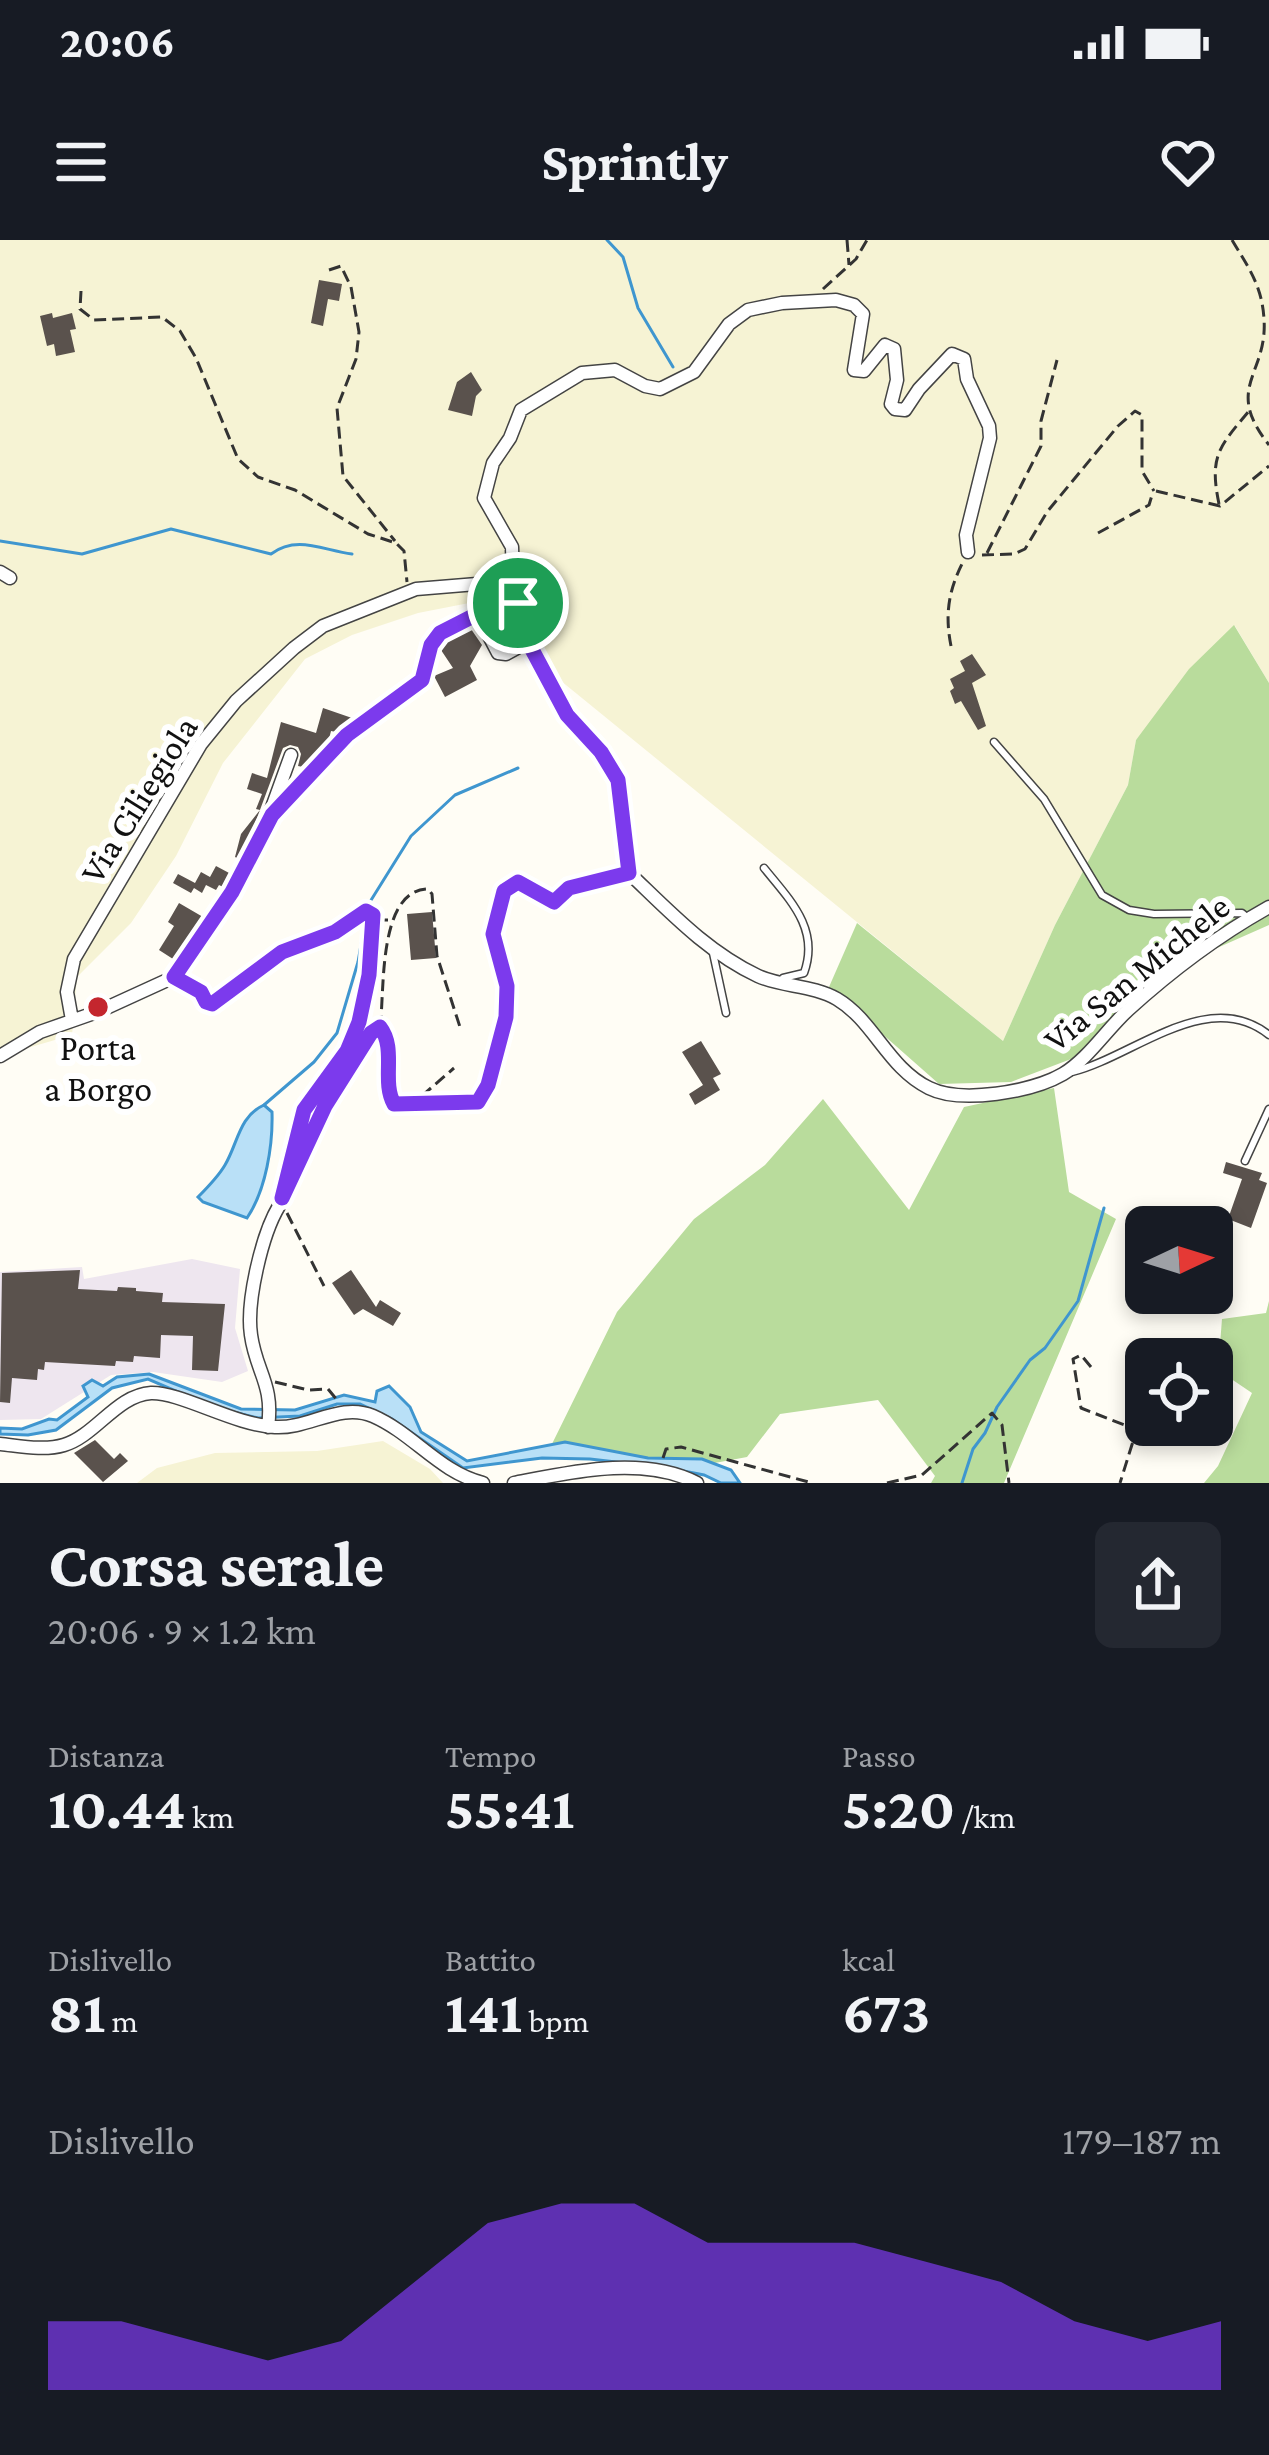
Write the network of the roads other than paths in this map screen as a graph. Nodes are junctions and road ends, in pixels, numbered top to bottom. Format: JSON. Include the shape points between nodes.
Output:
{"nodes":[{"id":1,"x":968,"y":552,"type":"road end"},
{"id":2,"x":513,"y":581,"type":"junction"},
{"id":3,"x":518,"y":603,"type":"junction"},
{"id":4,"x":477,"y":613,"type":"junction"},
{"id":5,"x":528,"y":642,"type":"junction"},
{"id":6,"x":994,"y":742,"type":"dead end"},
{"id":7,"x":291,"y":755,"type":"dead end"},
{"id":8,"x":272,"y":815,"type":"junction"},
{"id":9,"x":764,"y":868,"type":"dead end"},
{"id":10,"x":1269,"y":907,"type":"edge"},
{"id":11,"x":1249,"y":918,"type":"junction"},
{"id":12,"x":712,"y":950,"type":"junction"},
{"id":13,"x":767,"y":979,"type":"junction"},
{"id":14,"x":726,"y":1013,"type":"dead end"},
{"id":15,"x":72,"y":1020,"type":"junction"},
{"id":16,"x":1269,"y":1035,"type":"edge"},
{"id":17,"x":0,"y":1056,"type":"edge"},
{"id":18,"x":1062,"y":1074,"type":"junction"},
{"id":19,"x":1269,"y":1108,"type":"edge"},
{"id":20,"x":1245,"y":1161,"type":"dead end"},
{"id":21,"x":283,"y":1206,"type":"road end"},
{"id":22,"x":268,"y":1426,"type":"junction"},
{"id":23,"x":0,"y":1444,"type":"edge"},
{"id":24,"x":562,"y":1479,"type":"edge"},
{"id":25,"x":483,"y":1483,"type":"edge"},
{"id":26,"x":514,"y":1483,"type":"edge"},
{"id":27,"x":698,"y":1483,"type":"edge"}],
"edges":[{"from":1,"to":2,"type":"street","via":[[990,438],[964,359],[952,354],[905,410],[895,409],[894,349],[885,345],[864,371],[854,370],[860,309],[836,300],[782,303],[735,319],[694,372],[672,386],[599,370],[563,381],[521,410],[484,492],[512,547]]},
{"from":2,"to":3,"type":"street"},
{"from":2,"to":15,"type":"street","name":"Via Ciliegiola","via":[[434,586],[333,621],[236,701],[201,744],[74,959]]},
{"from":3,"to":4,"type":"street"},
{"from":3,"to":5,"type":"street"},
{"from":4,"to":5,"type":"street","via":[[498,653]]},
{"from":4,"to":8,"type":"street","via":[[440,633],[422,680],[364,721]]},
{"from":5,"to":12,"type":"street","name":"Via San Michele","via":[[567,715],[612,767],[629,873]]},
{"from":6,"to":11,"type":"lane","via":[[1044,799],[1102,895],[1154,914]]},
{"from":7,"to":8,"type":"street"},
{"from":8,"to":15,"type":"street","via":[[174,977]]},
{"from":9,"to":13,"type":"lane","via":[[808,934],[804,973]]},
{"from":10,"to":11,"type":"street","name":"Via San Michele"},
{"from":11,"to":18,"type":"street","name":"Via San Michele","via":[[1166,976]]},
{"from":12,"to":13,"type":"street","name":"Via San Michele"},
{"from":12,"to":14,"type":"lane"},
{"from":13,"to":18,"type":"street","name":"Via San Michele","via":[[837,999],[933,1090],[980,1095]]},
{"from":15,"to":17,"type":"street"},
{"from":16,"to":18,"type":"lane","via":[[1220,1016]]},
{"from":19,"to":20,"type":"lane"},
{"from":21,"to":22,"type":"street","via":[[266,1234],[250,1322],[271,1404]]},
{"from":22,"to":23,"type":"street","via":[[148,1394],[65,1445]]},
{"from":22,"to":25,"type":"street","via":[[368,1414],[459,1476]]},
{"from":24,"to":26,"type":"street"},
{"from":24,"to":27,"type":"street","via":[[605,1468]]}]}
